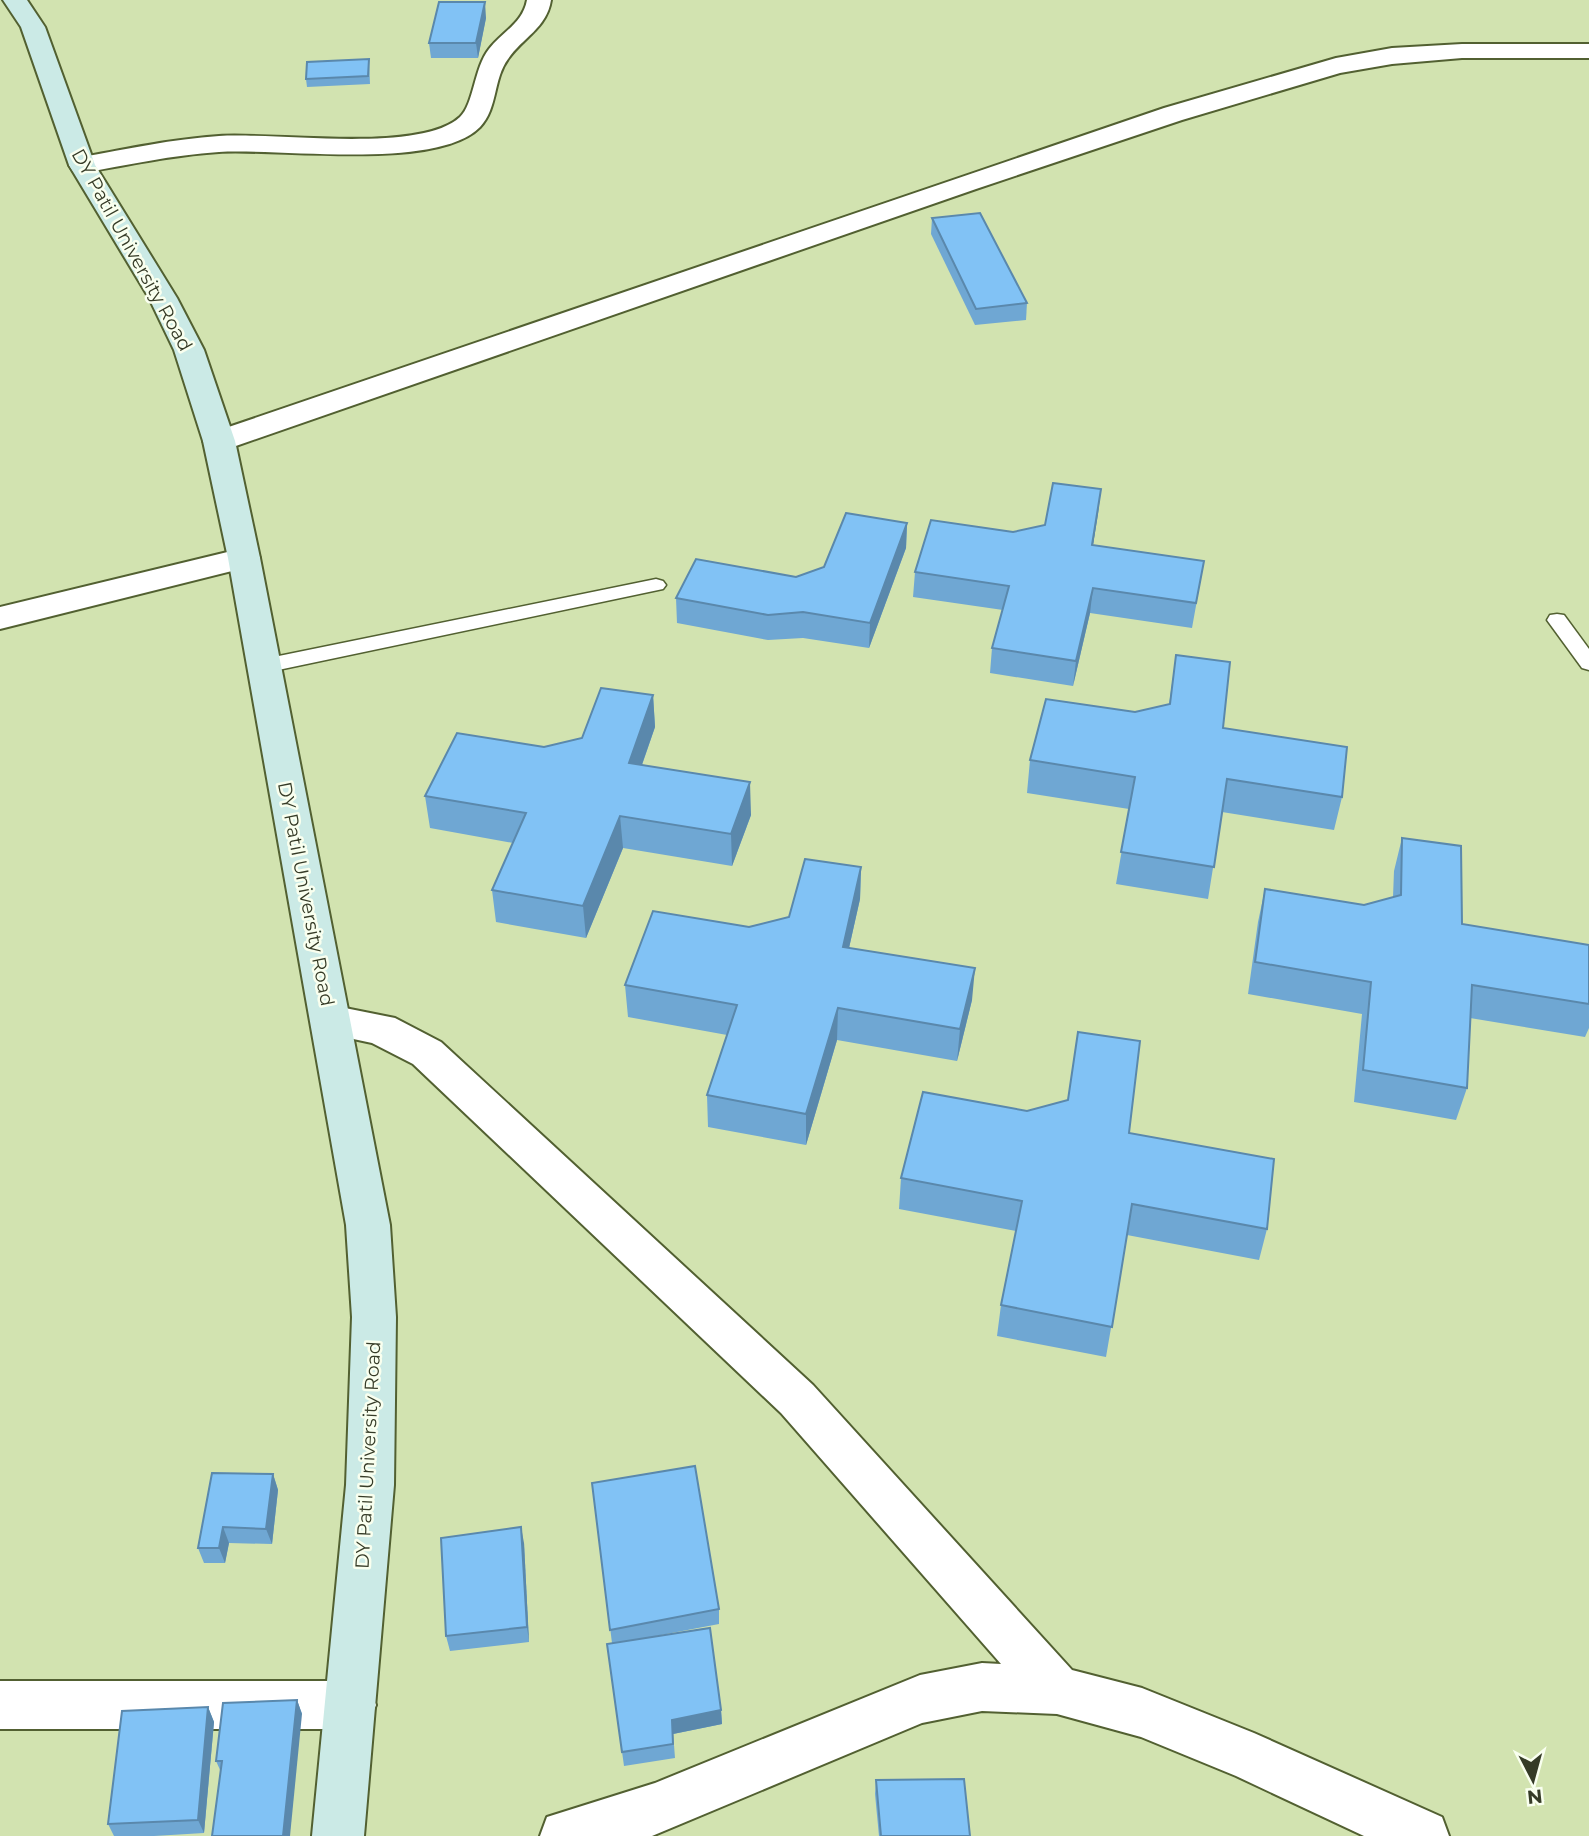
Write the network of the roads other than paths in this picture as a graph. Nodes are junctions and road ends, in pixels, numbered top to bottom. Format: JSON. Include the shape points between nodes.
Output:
{"nodes":[{"id":1,"x":15,"y":0,"type":"edge"},
{"id":2,"x":539,"y":0,"type":"edge"},
{"id":3,"x":1589,"y":51,"type":"edge"},
{"id":4,"x":82,"y":165,"type":"junction"},
{"id":5,"x":219,"y":441,"type":"junction"},
{"id":6,"x":244,"y":558,"type":"junction"},
{"id":7,"x":656,"y":585,"type":"dead end"},
{"id":8,"x":0,"y":618,"type":"edge"},
{"id":9,"x":1557,"y":620,"type":"dead end"},
{"id":10,"x":1589,"y":663,"type":"edge"},
{"id":11,"x":264,"y":666,"type":"junction"},
{"id":12,"x":330,"y":1020,"type":"junction"},
{"id":13,"x":1057,"y":1690,"type":"junction"},
{"id":14,"x":0,"y":1705,"type":"edge"},
{"id":15,"x":351,"y":1705,"type":"junction"},
{"id":16,"x":338,"y":1836,"type":"edge"},
{"id":17,"x":566,"y":1836,"type":"edge"},
{"id":18,"x":1423,"y":1836,"type":"edge"}],
"edges":[{"from":1,"to":4,"type":"street","name":"DY Patil University Road","via":[[33,27]]},
{"from":2,"to":4,"type":"street","via":[[534,17],[498,54],[486,74],[470,122],[449,135],[381,146],[233,143]]},
{"from":3,"to":5,"type":"street","via":[[1392,55],[1336,66],[979,179]]},
{"from":4,"to":5,"type":"street","name":"DY Patil University Road","via":[[163,298],[189,350]]},
{"from":5,"to":6,"type":"street","name":"DY Patil University Road"},
{"from":6,"to":8,"type":"street"},
{"from":6,"to":11,"type":"street","name":"DY Patil University Road"},
{"from":7,"to":11,"type":"lane"},
{"from":9,"to":10,"type":"lane"},
{"from":11,"to":12,"type":"street","name":"DY Patil University Road"},
{"from":12,"to":13,"type":"street","via":[[381,1029],[427,1053],[797,1399]]},
{"from":12,"to":15,"type":"street","name":"DY Patil University Road","via":[[369,1225],[374,1317],[370,1485]]},
{"from":13,"to":17,"type":"street","via":[[982,1687],[920,1699],[655,1809]]},
{"from":13,"to":18,"type":"street","via":[[1142,1713],[1254,1758]]},
{"from":14,"to":15,"type":"street"},
{"from":15,"to":16,"type":"street","name":"DY Patil University Road"}]}
